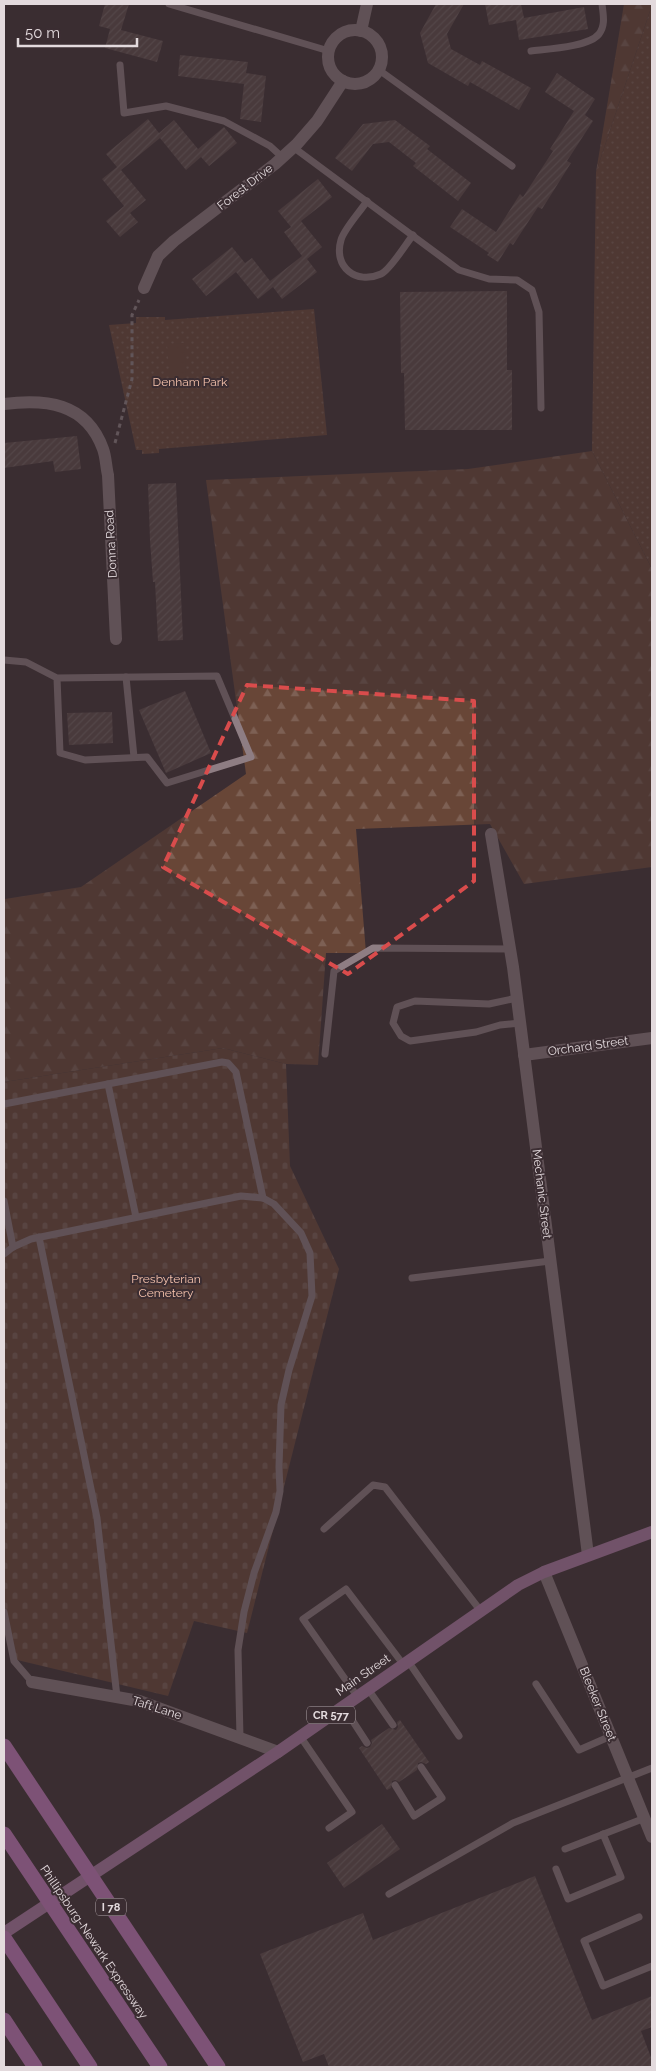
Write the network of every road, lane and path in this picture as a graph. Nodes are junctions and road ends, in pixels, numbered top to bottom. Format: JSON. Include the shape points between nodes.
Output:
{"nodes":[{"id":1,"x":169,"y":4,"type":"edge"},
{"id":2,"x":366,"y":4,"type":"edge"},
{"id":3,"x":602,"y":4,"type":"edge"},
{"id":4,"x":361,"y":31,"type":"junction"},
{"id":5,"x":329,"y":51,"type":"junction"},
{"id":6,"x":531,"y":51,"type":"dead end"},
{"id":7,"x":120,"y":66,"type":"dead end"},
{"id":8,"x":379,"y":70,"type":"junction"},
{"id":9,"x":343,"y":81,"type":"junction"},
{"id":10,"x":293,"y":147,"type":"junction"},
{"id":11,"x":282,"y":157,"type":"junction"},
{"id":12,"x":512,"y":166,"type":"dead end"},
{"id":13,"x":367,"y":202,"type":"junction"},
{"id":14,"x":413,"y":235,"type":"junction"},
{"id":15,"x":144,"y":288,"type":"joint"},
{"id":16,"x":4,"y":404,"type":"edge"},
{"id":17,"x":541,"y":408,"type":"dead end"},
{"id":18,"x":103,"y":449,"type":"junction"},
{"id":19,"x":116,"y":639,"type":"dead end"},
{"id":20,"x":4,"y":660,"type":"edge"},
{"id":21,"x":126,"y":677,"type":"junction"},
{"id":22,"x":56,"y":678,"type":"junction"},
{"id":23,"x":134,"y":758,"type":"junction"},
{"id":24,"x":491,"y":834,"type":"dead end"},
{"id":25,"x":510,"y":949,"type":"junction"},
{"id":26,"x":517,"y":998,"type":"junction"},
{"id":27,"x":520,"y":1023,"type":"junction"},
{"id":28,"x":652,"y":1038,"type":"edge"},
{"id":29,"x":325,"y":1054,"type":"dead end"},
{"id":30,"x":524,"y":1055,"type":"junction"},
{"id":31,"x":108,"y":1084,"type":"junction"},
{"id":32,"x":4,"y":1104,"type":"edge"},
{"id":33,"x":263,"y":1198,"type":"junction"},
{"id":34,"x":4,"y":1201,"type":"edge"},
{"id":35,"x":136,"y":1217,"type":"junction"},
{"id":36,"x":39,"y":1237,"type":"junction"},
{"id":37,"x":12,"y":1247,"type":"junction"},
{"id":38,"x":4,"y":1254,"type":"edge"},
{"id":39,"x":550,"y":1261,"type":"junction"},
{"id":40,"x":412,"y":1278,"type":"dead end"},
{"id":41,"x":324,"y":1529,"type":"dead end"},
{"id":42,"x":652,"y":1532,"type":"edge"},
{"id":43,"x":588,"y":1555,"type":"junction"},
{"id":44,"x":544,"y":1572,"type":"junction"},
{"id":45,"x":480,"y":1610,"type":"junction"},
{"id":46,"x":4,"y":1612,"type":"edge"},
{"id":47,"x":405,"y":1663,"type":"junction"},
{"id":48,"x":32,"y":1682,"type":"joint"},
{"id":49,"x":536,"y":1684,"type":"dead end"},
{"id":50,"x":362,"y":1692,"type":"junction"},
{"id":51,"x":117,"y":1697,"type":"junction"},
{"id":52,"x":343,"y":1706,"type":"junction"},
{"id":53,"x":392,"y":1725,"type":"dead end"},
{"id":54,"x":300,"y":1736,"type":"junction"},
{"id":55,"x":459,"y":1736,"type":"dead end"},
{"id":56,"x":611,"y":1736,"type":"junction"},
{"id":57,"x":240,"y":1738,"type":"junction"},
{"id":58,"x":367,"y":1743,"type":"dead end"},
{"id":59,"x":4,"y":1746,"type":"edge"},
{"id":60,"x":278,"y":1752,"type":"junction"},
{"id":61,"x":421,"y":1767,"type":"dead end"},
{"id":62,"x":652,"y":1768,"type":"edge"},
{"id":63,"x":628,"y":1777,"type":"junction"},
{"id":64,"x":395,"y":1785,"type":"dead end"},
{"id":65,"x":645,"y":1818,"type":"junction"},
{"id":66,"x":329,"y":1828,"type":"dead end"},
{"id":67,"x":4,"y":1834,"type":"edge"},
{"id":68,"x":603,"y":1834,"type":"junction"},
{"id":69,"x":652,"y":1837,"type":"edge"},
{"id":70,"x":565,"y":1850,"type":"dead end"},
{"id":71,"x":556,"y":1869,"type":"dead end"},
{"id":72,"x":389,"y":1894,"type":"dead end"},
{"id":73,"x":640,"y":1917,"type":"dead end"},
{"id":74,"x":4,"y":1933,"type":"edge"},
{"id":75,"x":4,"y":1938,"type":"edge"},
{"id":76,"x":652,"y":1966,"type":"edge"},
{"id":77,"x":4,"y":2020,"type":"edge"},
{"id":78,"x":35,"y":2067,"type":"edge"},
{"id":79,"x":90,"y":2067,"type":"edge"},
{"id":80,"x":160,"y":2067,"type":"edge"},
{"id":81,"x":218,"y":2067,"type":"edge"}],
"edges":[{"from":1,"to":5,"type":"lane"},
{"from":2,"to":4,"type":"street"},
{"from":3,"to":6,"type":"lane","via":[[604,22],[599,35],[587,42]]},
{"from":4,"to":5,"type":"street","via":[[344,33],[336,38]]},
{"from":4,"to":8,"type":"street","via":[[375,39],[379,46],[382,54]]},
{"from":5,"to":9,"type":"street","via":[[331,70]]},
{"from":7,"to":11,"type":"lane","via":[[124,113],[166,106],[224,121],[270,146]]},
{"from":8,"to":9,"type":"street","via":[[367,81],[351,84]]},
{"from":8,"to":12,"type":"lane"},
{"from":9,"to":10,"type":"street","name":"Forest Drive","via":[[317,121]]},
{"from":10,"to":11,"type":"street","name":"Forest Drive"},
{"from":10,"to":13,"type":"lane"},
{"from":11,"to":15,"type":"street","name":"Forest Drive","via":[[158,256]]},
{"from":13,"to":14,"type":"lane"},
{"from":13,"to":14,"type":"lane","via":[[341,239],[339,256],[346,270],[355,277],[383,274]]},
{"from":14,"to":17,"type":"lane","via":[[459,270],[489,279],[517,280],[532,290],[539,312]]},
{"from":15,"to":18,"type":"path","via":[[132,315],[132,379],[115,444]]},
{"from":16,"to":18,"type":"street","name":"Donna Road","via":[[44,401],[59,405],[85,421]]},
{"from":18,"to":19,"type":"street","name":"Donna Road","via":[[108,475]]},
{"from":20,"to":22,"type":"lane","via":[[26,662]]},
{"from":21,"to":22,"type":"lane"},
{"from":21,"to":23,"type":"lane"},
{"from":21,"to":23,"type":"lane","via":[[217,676],[251,757],[167,783],[148,757]]},
{"from":22,"to":23,"type":"lane","via":[[60,753],[85,760]]},
{"from":24,"to":25,"type":"street","name":"Mechanic Street"},
{"from":25,"to":26,"type":"street","name":"Mechanic Street"},
{"from":25,"to":29,"type":"lane","via":[[372,948],[334,971]]},
{"from":26,"to":27,"type":"street","name":"Mechanic Street"},
{"from":26,"to":27,"type":"lane","via":[[489,1004],[415,1001],[397,1007],[393,1023],[401,1036],[410,1041]]},
{"from":27,"to":30,"type":"street","name":"Mechanic Street"},
{"from":28,"to":30,"type":"street","name":"Orchard Street"},
{"from":30,"to":39,"type":"street","name":"Mechanic Street"},
{"from":31,"to":32,"type":"lane"},
{"from":31,"to":33,"type":"lane","via":[[228,1063],[236,1072]]},
{"from":31,"to":35,"type":"lane"},
{"from":33,"to":35,"type":"lane","via":[[241,1196]]},
{"from":33,"to":57,"type":"lane","via":[[274,1204],[301,1234],[310,1253],[312,1296],[281,1405],[280,1492],[276,1512],[244,1612],[238,1650]]},
{"from":34,"to":37,"type":"lane"},
{"from":35,"to":36,"type":"lane"},
{"from":36,"to":37,"type":"lane"},
{"from":36,"to":51,"type":"lane","via":[[97,1518]]},
{"from":37,"to":38,"type":"lane"},
{"from":39,"to":40,"type":"lane"},
{"from":39,"to":43,"type":"street","name":"Mechanic Street"},
{"from":41,"to":45,"type":"lane","via":[[373,1485],[385,1487]]},
{"from":42,"to":43,"type":"main road","name":"Main Street","number":"CR 577"},
{"from":43,"to":44,"type":"main road","name":"Main Street","number":"CR 577"},
{"from":44,"to":45,"type":"main road","name":"Main Street","number":"CR 577"},
{"from":44,"to":56,"type":"street","name":"Bleeker Street"},
{"from":45,"to":47,"type":"main road","name":"Main Street","number":"CR 577"},
{"from":46,"to":48,"type":"lane","via":[[14,1661]]},
{"from":47,"to":50,"type":"main road","name":"Main Street","number":"CR 577"},
{"from":47,"to":50,"type":"lane","via":[[346,1589],[303,1619]]},
{"from":47,"to":55,"type":"lane"},
{"from":48,"to":51,"type":"street","name":"Taft Lane"},
{"from":49,"to":56,"type":"lane","via":[[579,1750]]},
{"from":50,"to":52,"type":"main road","name":"Main Street","number":"CR 577"},
{"from":50,"to":53,"type":"lane"},
{"from":51,"to":57,"type":"street","name":"Taft Lane","via":[[139,1701]]},
{"from":52,"to":54,"type":"main road","name":"Main Street","number":"CR 577"},
{"from":52,"to":58,"type":"lane"},
{"from":54,"to":60,"type":"main road","name":"Main Street","number":"CR 577"},
{"from":54,"to":66,"type":"lane","via":[[352,1812]]},
{"from":56,"to":63,"type":"street","name":"Bleeker Street"},
{"from":57,"to":60,"type":"street","name":"Taft Lane"},
{"from":59,"to":81,"type":"highway","number":"I 78"},
{"from":60,"to":74,"type":"main road","name":"Main Street","number":"CR 577"},
{"from":61,"to":64,"type":"lane","via":[[442,1798],[414,1816]]},
{"from":62,"to":63,"type":"lane"},
{"from":63,"to":65,"type":"street","name":"Bleeker Street"},
{"from":63,"to":72,"type":"lane","via":[[514,1823]]},
{"from":65,"to":68,"type":"lane"},
{"from":65,"to":69,"type":"street","name":"Bleeker Street"},
{"from":67,"to":80,"type":"highway","name":"Phillipsburg-Newark Expressway"},
{"from":68,"to":70,"type":"lane"},
{"from":68,"to":71,"type":"lane","via":[[621,1877],[568,1899]]},
{"from":73,"to":76,"type":"lane","via":[[584,1941],[603,1986]]},
{"from":75,"to":79,"type":"highway"},
{"from":77,"to":78,"type":"highway"}]}
